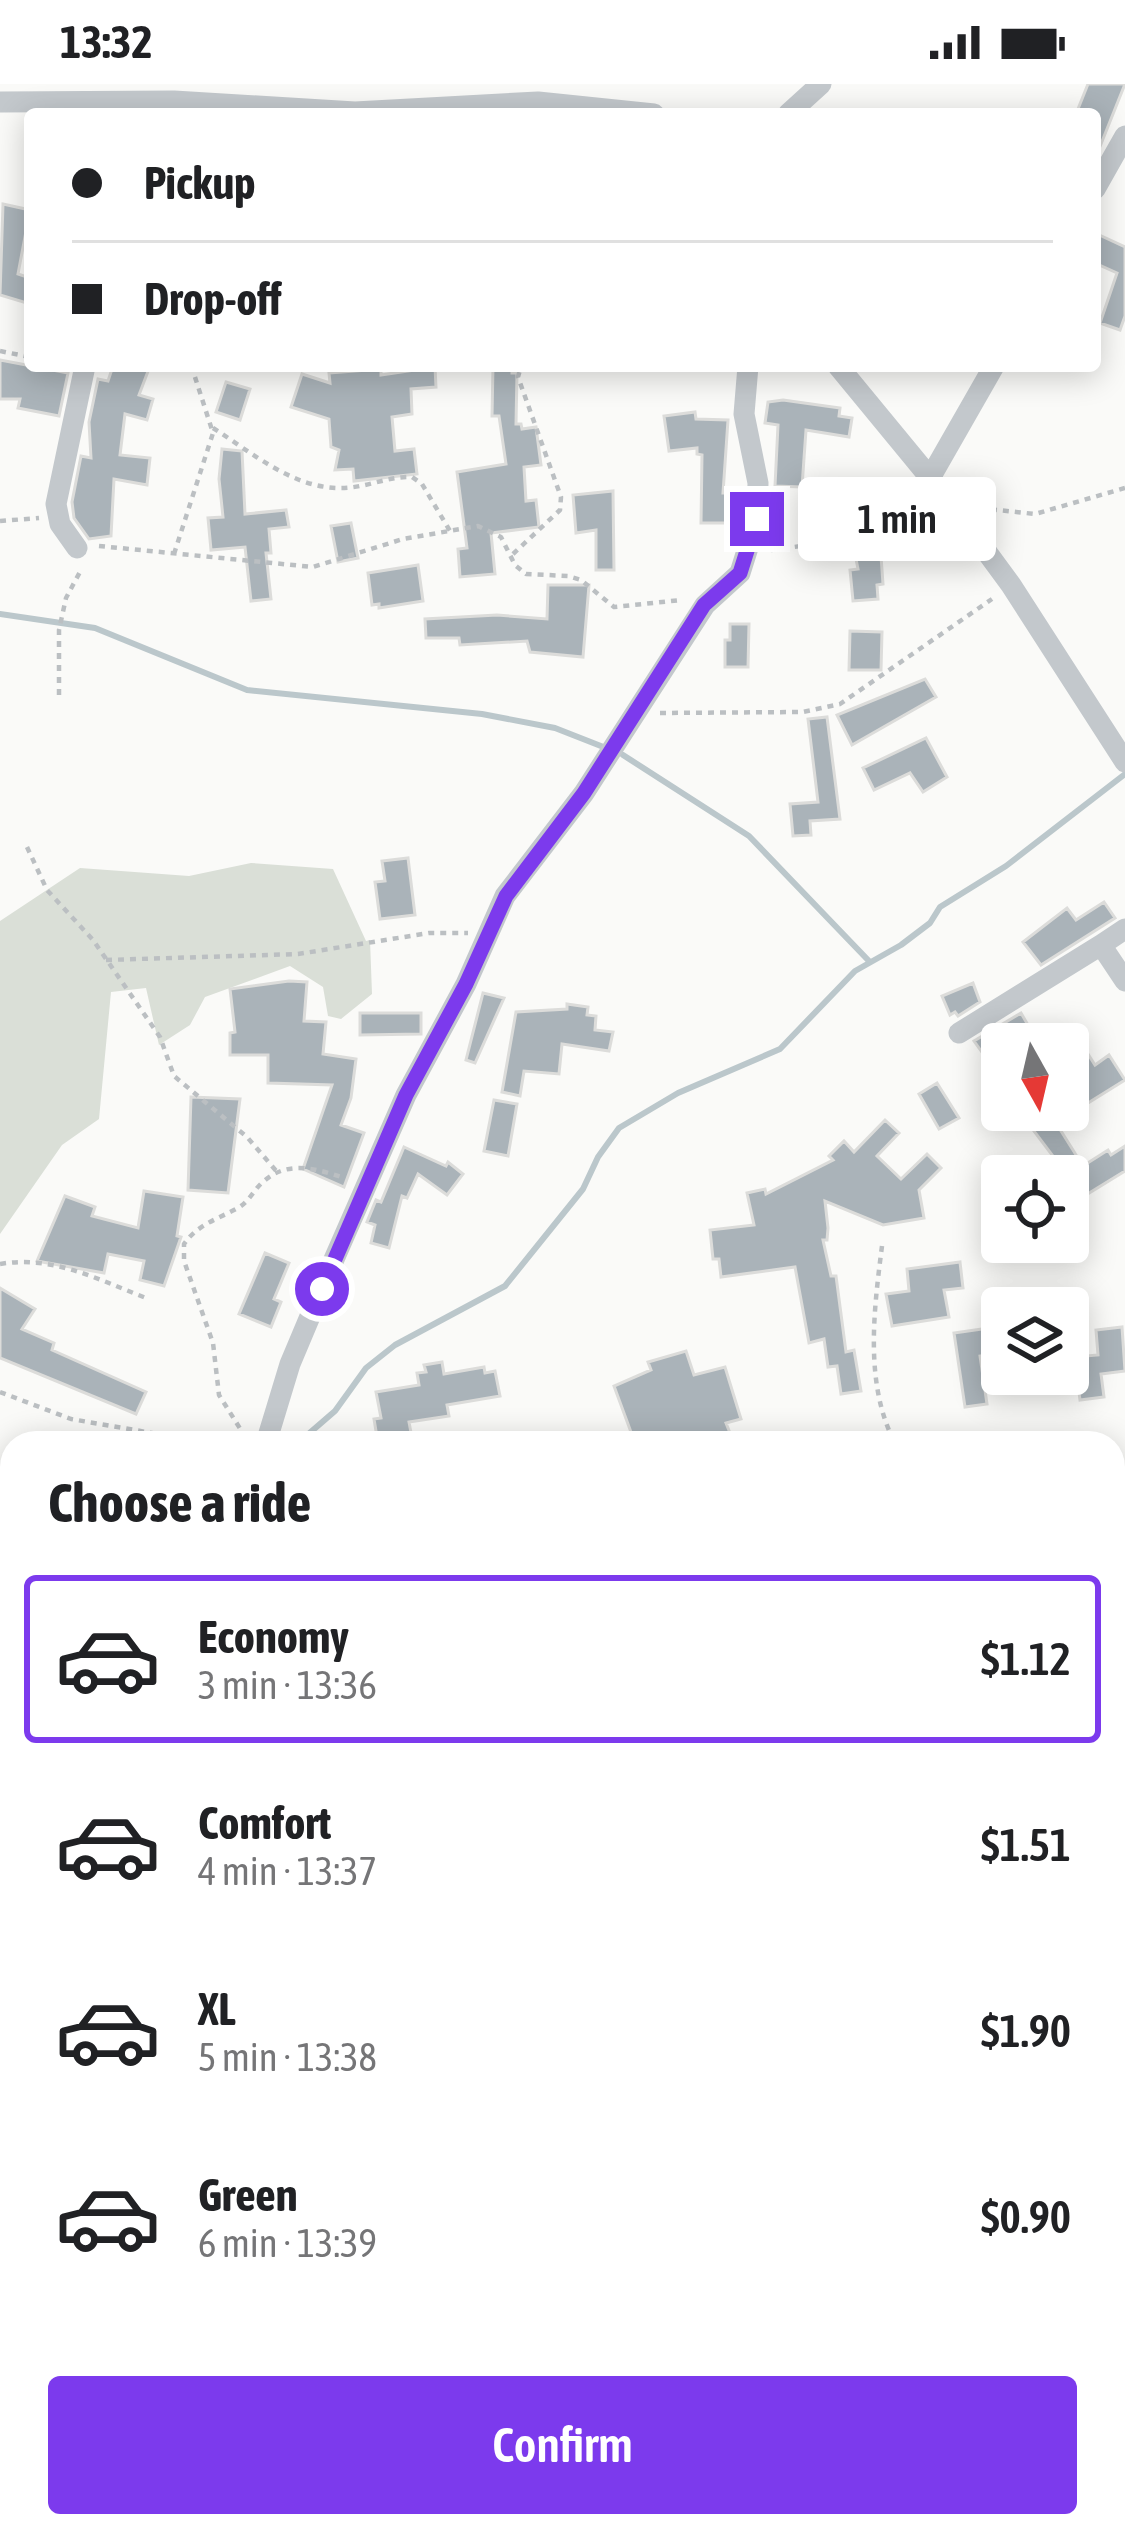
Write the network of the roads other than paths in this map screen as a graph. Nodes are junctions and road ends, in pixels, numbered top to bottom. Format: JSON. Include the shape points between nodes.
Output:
{"nodes":[{"id":1,"x":821,"y":84,"type":"edge"},
{"id":2,"x":541,"y":93,"type":"edge"},
{"id":3,"x":245,"y":94,"type":"edge"},
{"id":4,"x":0,"y":102,"type":"edge"},
{"id":5,"x":173,"y":107,"type":"edge"},
{"id":6,"x":331,"y":108,"type":"edge"},
{"id":7,"x":394,"y":108,"type":"edge"},
{"id":8,"x":582,"y":108,"type":"edge"},
{"id":9,"x":795,"y":108,"type":"edge"},
{"id":10,"x":1125,"y":136,"type":"edge"},
{"id":11,"x":1101,"y":178,"type":"edge"},
{"id":12,"x":84,"y":372,"type":"edge"},
{"id":13,"x":747,"y":372,"type":"edge"},
{"id":14,"x":843,"y":372,"type":"edge"},
{"id":15,"x":990,"y":372,"type":"edge"},
{"id":16,"x":926,"y":472,"type":"junction"},
{"id":17,"x":75,"y":546,"type":"road end"},
{"id":18,"x":1119,"y":753,"type":"edge"},
{"id":19,"x":1125,"y":929,"type":"edge"},
{"id":20,"x":1101,"y":945,"type":"junction"},
{"id":21,"x":1125,"y":981,"type":"edge"},
{"id":22,"x":959,"y":1033,"type":"dead end"},
{"id":23,"x":262,"y":1431,"type":"edge"}],
"edges":[{"from":1,"to":9,"type":"street"},
{"from":2,"to":7,"type":"street"},
{"from":2,"to":8,"type":"street"},
{"from":3,"to":5,"type":"street"},
{"from":3,"to":6,"type":"street"},
{"from":4,"to":5,"type":"street"},
{"from":10,"to":11,"type":"street"},
{"from":12,"to":17,"type":"street","via":[[56,516]]},
{"from":13,"to":23,"type":"street","via":[[744,413],[757,519],[740,573],[704,605],[584,793],[506,896],[406,1095]]},
{"from":14,"to":16,"type":"street"},
{"from":15,"to":16,"type":"street"},
{"from":16,"to":18,"type":"street","via":[[1012,585]]},
{"from":19,"to":20,"type":"street"},
{"from":20,"to":21,"type":"street"},
{"from":20,"to":22,"type":"street"}]}
